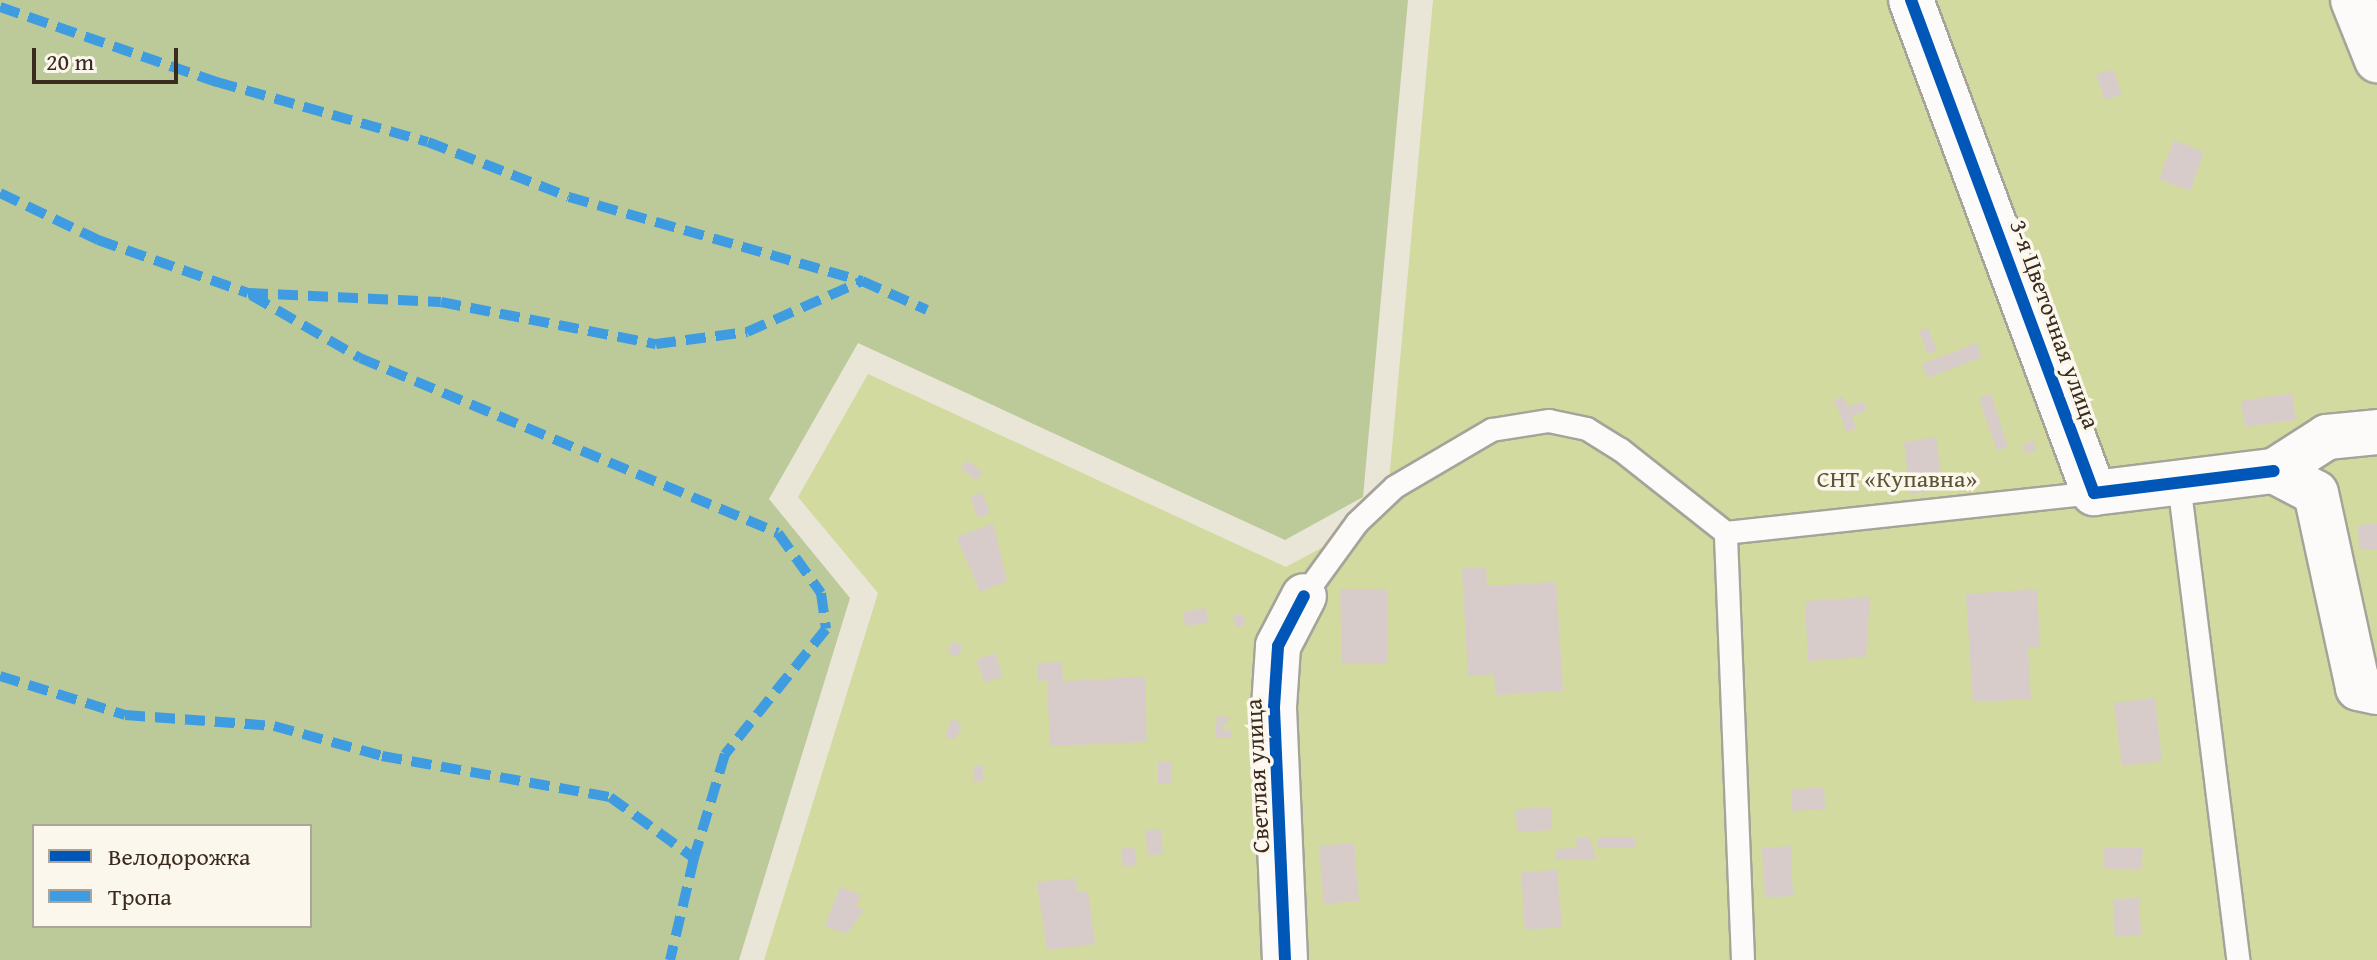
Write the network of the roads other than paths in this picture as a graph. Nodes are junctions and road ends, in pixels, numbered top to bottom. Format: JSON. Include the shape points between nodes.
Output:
{"nodes":[{"id":1,"x":1911,"y":0,"type":"edge"},
{"id":2,"x":2353,"y":0,"type":"edge"},
{"id":3,"x":2377,"y":60,"type":"edge"},
{"id":4,"x":2377,"y":432,"type":"edge"},
{"id":5,"x":2274,"y":471,"type":"junction"},
{"id":6,"x":2179,"y":483,"type":"junction"},
{"id":7,"x":2094,"y":493,"type":"junction"},
{"id":8,"x":1726,"y":533,"type":"junction"},
{"id":9,"x":1304,"y":596,"type":"joint"},
{"id":10,"x":2377,"y":692,"type":"edge"},
{"id":11,"x":1285,"y":960,"type":"edge"},
{"id":12,"x":1743,"y":960,"type":"edge"},
{"id":13,"x":2238,"y":960,"type":"edge"}],
"edges":[{"from":1,"to":7,"type":"street","name":"3-я Цветочная улица"},
{"from":2,"to":3,"type":"street"},
{"from":4,"to":5,"type":"street","via":[[2327,437]]},
{"from":5,"to":6,"type":"street"},
{"from":5,"to":10,"type":"street","via":[[2316,493],[2358,688]]},
{"from":6,"to":7,"type":"street"},
{"from":6,"to":13,"type":"lane"},
{"from":7,"to":8,"type":"lane"},
{"from":8,"to":9,"type":"lane","via":[[1621,450],[1587,429],[1549,421],[1492,430],[1395,487],[1328,558]]},
{"from":8,"to":12,"type":"lane"},
{"from":9,"to":11,"type":"street","name":"Светлая улица","via":[[1278,646],[1274,707]]}]}
